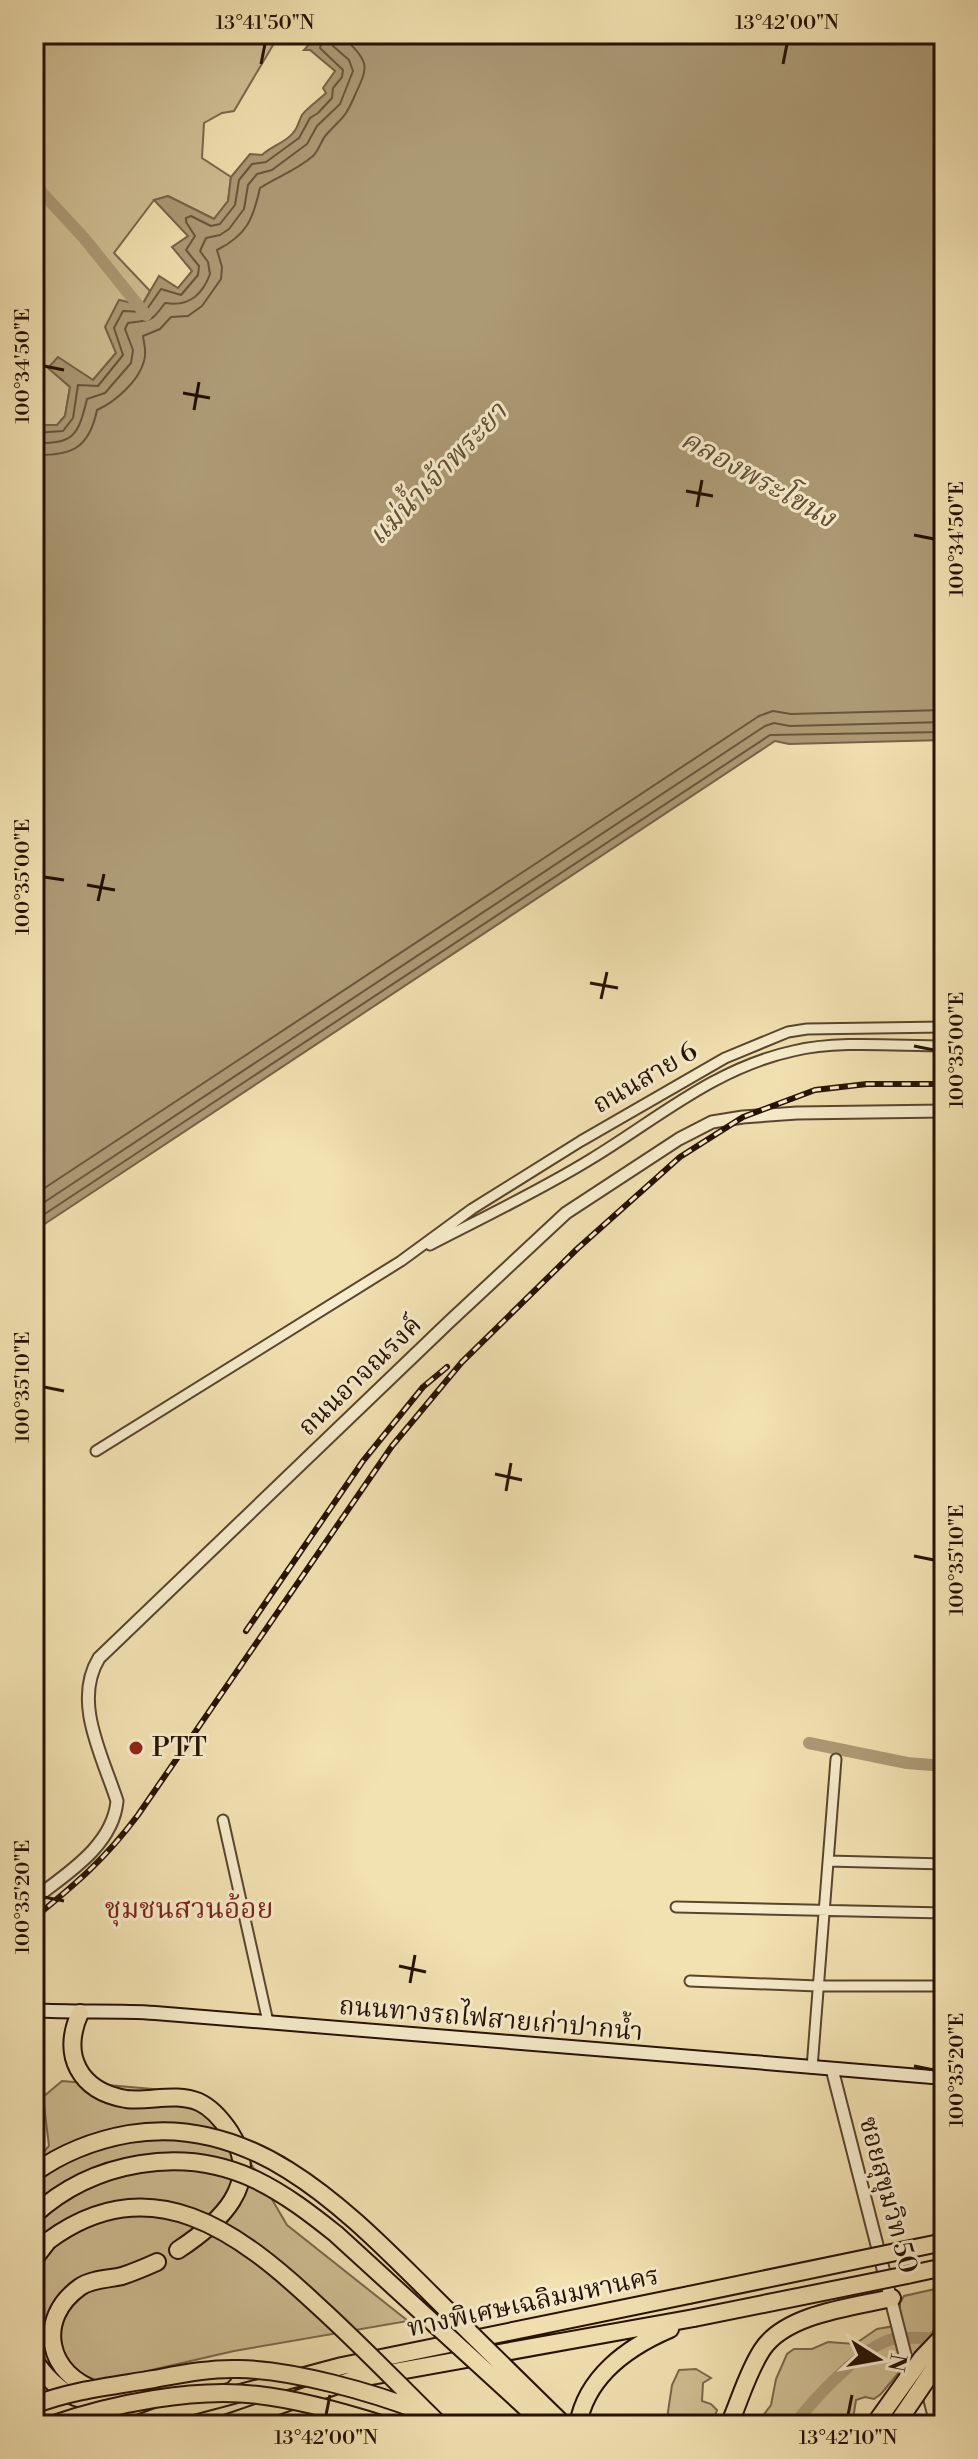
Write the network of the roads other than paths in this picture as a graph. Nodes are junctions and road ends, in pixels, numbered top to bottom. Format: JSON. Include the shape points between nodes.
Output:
{"nodes":[{"id":1,"x":944,"y":1027,"type":"edge"},
{"id":2,"x":944,"y":1046,"type":"edge"},
{"id":3,"x":944,"y":1111,"type":"edge"},
{"id":4,"x":401,"y":1261,"type":"junction"},
{"id":5,"x":96,"y":1451,"type":"dead end"},
{"id":6,"x":836,"y":1759,"type":"dead end"},
{"id":7,"x":223,"y":1820,"type":"dead end"},
{"id":8,"x":828,"y":1861,"type":"junction"},
{"id":9,"x":944,"y":1864,"type":"edge"},
{"id":10,"x":34,"y":1899,"type":"edge"},
{"id":11,"x":676,"y":1907,"type":"dead end"},
{"id":12,"x":824,"y":1911,"type":"junction"},
{"id":13,"x":944,"y":1913,"type":"edge"},
{"id":14,"x":690,"y":1981,"type":"dead end"},
{"id":15,"x":818,"y":1986,"type":"junction"},
{"id":16,"x":944,"y":1986,"type":"edge"},
{"id":17,"x":34,"y":2010,"type":"edge"},
{"id":18,"x":80,"y":2013,"type":"junction"},
{"id":19,"x":268,"y":2022,"type":"junction"},
{"id":20,"x":944,"y":2057,"type":"edge"},
{"id":21,"x":812,"y":2068,"type":"junction"},
{"id":22,"x":832,"y":2069,"type":"junction"},
{"id":23,"x":943,"y":2078,"type":"edge"},
{"id":24,"x":34,"y":2173,"type":"edge"},
{"id":25,"x":34,"y":2215,"type":"edge"},
{"id":26,"x":944,"y":2242,"type":"edge"},
{"id":27,"x":178,"y":2250,"type":"tunnel mouth"},
{"id":28,"x":34,"y":2259,"type":"edge"},
{"id":29,"x":157,"y":2262,"type":"tunnel mouth"},
{"id":30,"x":944,"y":2267,"type":"edge"},
{"id":31,"x":892,"y":2298,"type":"junction"},
{"id":32,"x":694,"y":2318,"type":"junction"},
{"id":33,"x":944,"y":2335,"type":"edge"},
{"id":34,"x":944,"y":2354,"type":"edge"},
{"id":35,"x":34,"y":2359,"type":"edge"},
{"id":36,"x":342,"y":2366,"type":"junction"},
{"id":37,"x":119,"y":2397,"type":"junction"},
{"id":38,"x":34,"y":2405,"type":"edge"},
{"id":39,"x":922,"y":2419,"type":"edge"},
{"id":40,"x":51,"y":2425,"type":"edge"},
{"id":41,"x":135,"y":2425,"type":"edge"},
{"id":42,"x":222,"y":2425,"type":"edge"},
{"id":43,"x":384,"y":2425,"type":"edge"},
{"id":44,"x":440,"y":2425,"type":"edge"},
{"id":45,"x":450,"y":2425,"type":"edge"},
{"id":46,"x":545,"y":2425,"type":"edge"},
{"id":47,"x":564,"y":2425,"type":"edge"},
{"id":48,"x":578,"y":2425,"type":"edge"},
{"id":49,"x":729,"y":2425,"type":"edge"},
{"id":50,"x":874,"y":2425,"type":"edge"},
{"id":51,"x":896,"y":2425,"type":"edge"}],
"edges":[{"from":1,"to":4,"type":"street","name":"ถนนสาย 6","via":[[807,1029],[725,1058],[472,1209]]},
{"from":2,"to":4,"type":"street","name":"ถนนสาย 6","via":[[818,1046],[763,1059],[688,1095],[591,1159]]},
{"from":3,"to":10,"type":"street","name":"ถนนอาจณรงค์","via":[[797,1113],[712,1122],[566,1213],[99,1658],[91,1670],[88,1708],[117,1801],[116,1815],[81,1862]]},
{"from":4,"to":5,"type":"street","name":"ถนนสาย 6"},
{"from":6,"to":8,"type":"street"},
{"from":7,"to":19,"type":"street"},
{"from":8,"to":9,"type":"street"},
{"from":8,"to":12,"type":"street"},
{"from":11,"to":12,"type":"street"},
{"from":12,"to":13,"type":"street"},
{"from":12,"to":15,"type":"street"},
{"from":14,"to":15,"type":"street"},
{"from":15,"to":16,"type":"street"},
{"from":15,"to":21,"type":"street"},
{"from":17,"to":18,"type":"main road","name":"ถนนทางรถไฟสายเก่าปากน้ำ"},
{"from":18,"to":19,"type":"main road","name":"ถนนทางรถไฟสายเก่าปากน้ำ"},
{"from":18,"to":27,"type":"highway","via":[[71,2051],[88,2081],[126,2099],[173,2097],[201,2103],[221,2119],[241,2154],[239,2185],[222,2217]]},
{"from":19,"to":21,"type":"main road","name":"ถนนทางรถไฟสายเก่าปากน้ำ"},
{"from":20,"to":23,"type":"street"},
{"from":21,"to":22,"type":"main road","name":"ถนนทางรถไฟสายเก่าปากน้ำ"},
{"from":22,"to":23,"type":"main road","name":"ถนนทางรถไฟสายเก่าปากน้ำ"},
{"from":22,"to":31,"type":"street","name":"ซอยสุขุมวิท 50"},
{"from":24,"to":47,"type":"highway","bridge":true,"via":[[77,2149],[146,2131],[209,2137],[269,2158],[333,2202]]},
{"from":25,"to":46,"type":"highway","bridge":true,"via":[[84,2179],[151,2162],[221,2167],[253,2178],[336,2234]]},
{"from":26,"to":36,"type":"highway","name":"ทางพิเศษเฉลิมมหานคร","bridge":true},
{"from":28,"to":44,"type":"highway","bridge":true,"via":[[66,2227],[120,2209],[167,2210],[208,2223],[273,2264]]},
{"from":29,"to":37,"type":"highway","via":[[82,2285],[58,2315],[53,2347],[63,2371],[80,2384]]},
{"from":30,"to":32,"type":"highway","name":"ทางพิเศษเฉลิมมหานคร","bridge":true},
{"from":31,"to":39,"type":"street","name":"ซอยสุขุมวิท 50","bridge":true},
{"from":31,"to":49,"type":"highway","via":[[802,2321],[774,2335],[755,2362]]},
{"from":32,"to":42,"type":"highway","name":"ทางพิเศษเฉลิมมหานคร","via":[[355,2379]]},
{"from":32,"to":48,"type":"highway","via":[[644,2342],[602,2374],[587,2394]]},
{"from":33,"to":50,"type":"highway","bridge":true},
{"from":34,"to":51,"type":"highway","bridge":true},
{"from":35,"to":37,"type":"highway","via":[[52,2381],[76,2397]]},
{"from":36,"to":37,"type":"highway","via":[[233,2373]]},
{"from":36,"to":41,"type":"highway","name":"ทางพิเศษเฉลิมมหานคร"},
{"from":38,"to":45,"type":"highway","bridge":true,"via":[[109,2385],[239,2369],[365,2393]]},
{"from":40,"to":43,"type":"highway","bridge":true,"via":[[114,2408],[215,2394],[257,2395]]}]}
